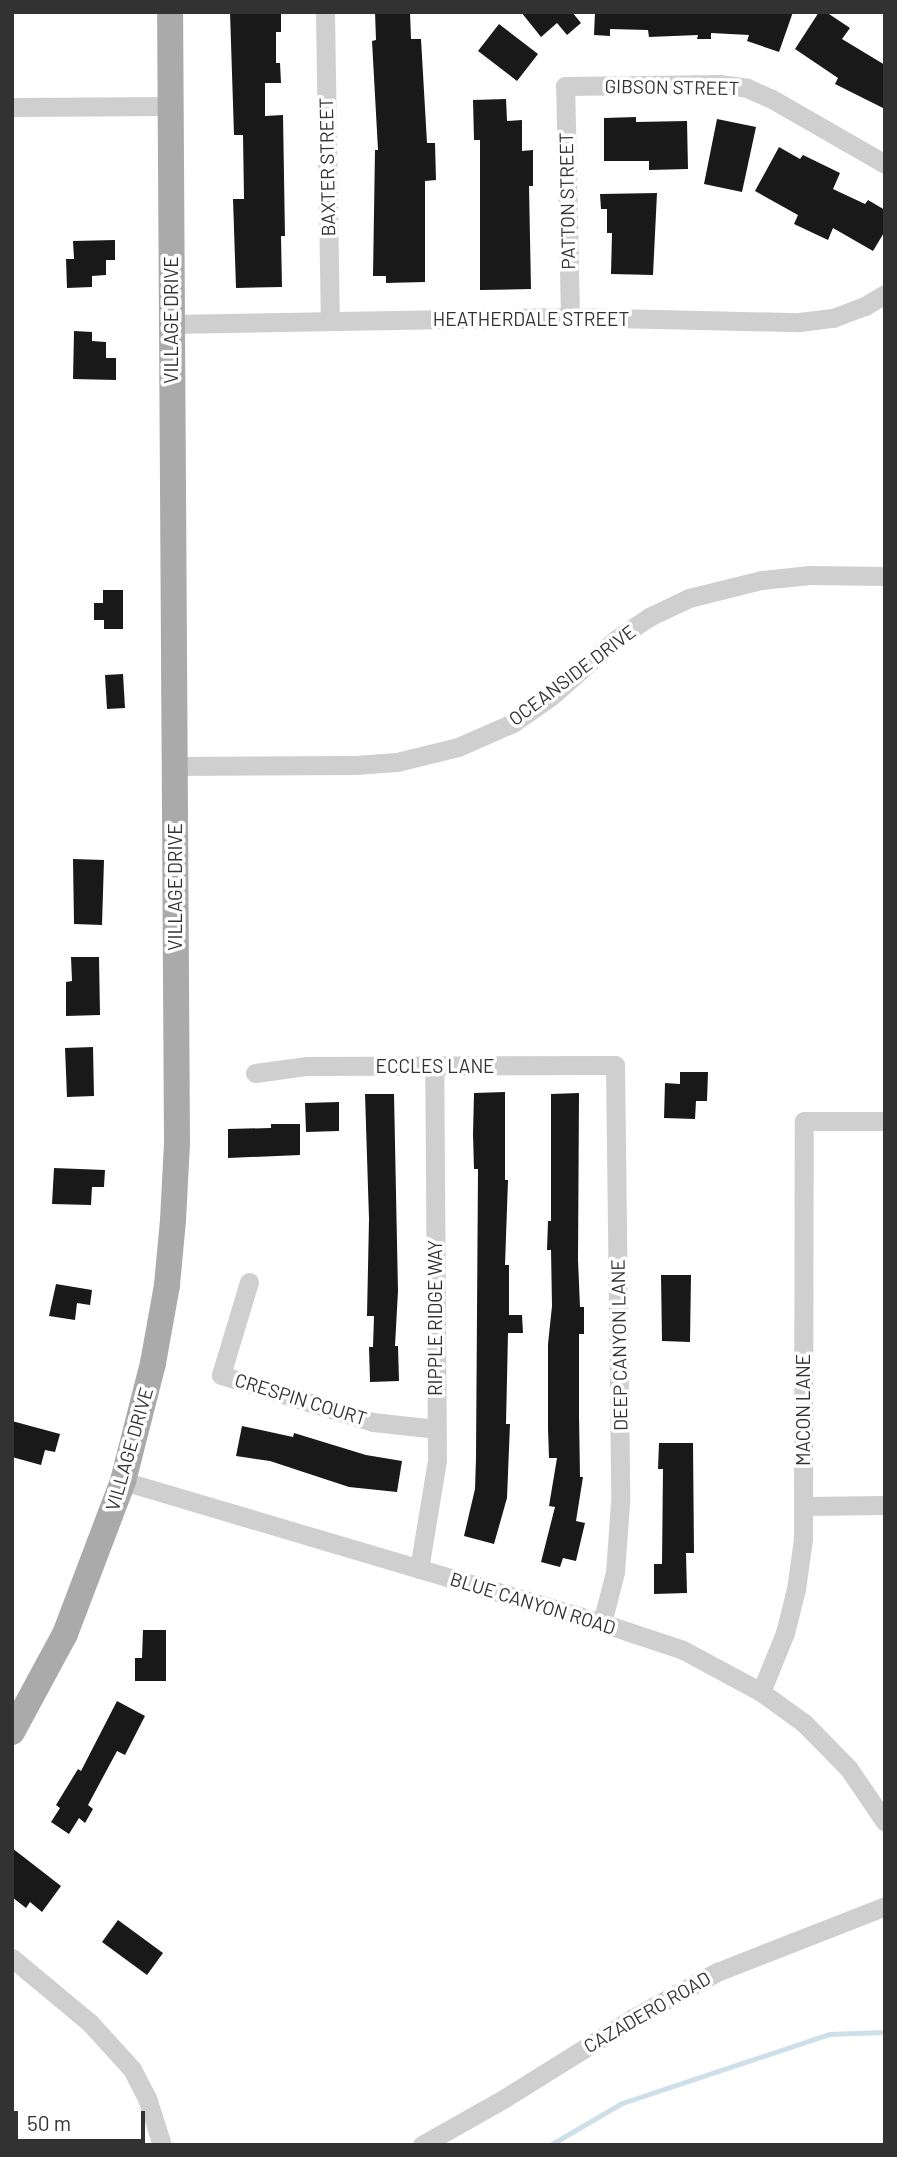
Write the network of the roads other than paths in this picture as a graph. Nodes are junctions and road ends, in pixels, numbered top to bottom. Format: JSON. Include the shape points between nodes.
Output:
{"nodes":[{"id":1,"x":170,"y":12,"type":"edge"},
{"id":2,"x":325,"y":12,"type":"edge"},
{"id":3,"x":565,"y":86,"type":"joint"},
{"id":4,"x":170,"y":106,"type":"junction"},
{"id":5,"x":12,"y":107,"type":"edge"},
{"id":6,"x":885,"y":164,"type":"edge"},
{"id":7,"x":885,"y":294,"type":"edge"},
{"id":8,"x":570,"y":317,"type":"junction"},
{"id":9,"x":330,"y":321,"type":"junction"},
{"id":10,"x":171,"y":324,"type":"junction"},
{"id":11,"x":885,"y":576,"type":"edge"},
{"id":12,"x":174,"y":766,"type":"junction"},
{"id":13,"x":615,"y":1065,"type":"joint"},
{"id":14,"x":434,"y":1066,"type":"junction"},
{"id":15,"x":255,"y":1073,"type":"dead end"},
{"id":16,"x":885,"y":1121,"type":"edge"},
{"id":17,"x":249,"y":1282,"type":"dead end"},
{"id":18,"x":436,"y":1429,"type":"junction"},
{"id":19,"x":122,"y":1481,"type":"junction"},
{"id":20,"x":885,"y":1505,"type":"edge"},
{"id":21,"x":803,"y":1506,"type":"junction"},
{"id":22,"x":419,"y":1569,"type":"junction"},
{"id":23,"x":602,"y":1623,"type":"junction"},
{"id":24,"x":761,"y":1692,"type":"junction"},
{"id":25,"x":12,"y":1732,"type":"edge"},
{"id":26,"x":885,"y":1822,"type":"edge"},
{"id":27,"x":885,"y":1906,"type":"edge"},
{"id":28,"x":12,"y":1958,"type":"edge"},
{"id":29,"x":162,"y":2145,"type":"edge"},
{"id":30,"x":422,"y":2145,"type":"edge"}],
"edges":[{"from":1,"to":4,"type":"main road","name":"VILLAGE DRIVE"},
{"from":2,"to":9,"type":"street","name":"BAXTER STREET"},
{"from":3,"to":6,"type":"street","name":"GIBSON STREET","via":[[720,84],[747,88]]},
{"from":3,"to":8,"type":"street","name":"PATTON STREET"},
{"from":4,"to":5,"type":"street"},
{"from":4,"to":10,"type":"main road","name":"VILLAGE DRIVE"},
{"from":7,"to":8,"type":"street","name":"HEATHERDALE STREET","via":[[833,318],[800,322]]},
{"from":8,"to":9,"type":"street","name":"HEATHERDALE STREET"},
{"from":9,"to":10,"type":"street","name":"HEATHERDALE STREET"},
{"from":10,"to":12,"type":"main road","name":"VILLAGE DRIVE"},
{"from":11,"to":12,"type":"street","name":"OCEANSIDE DRIVE","via":[[761,579],[689,598],[615,640],[513,723],[458,747],[376,764]]},
{"from":12,"to":19,"type":"main road","name":"VILLAGE DRIVE","via":[[177,1143],[173,1220],[153,1363]]},
{"from":13,"to":14,"type":"street","name":"ECCLES LANE"},
{"from":13,"to":23,"type":"street","name":"DEEP CANYON LANE","via":[[620,1503],[616,1562]]},
{"from":14,"to":15,"type":"street","name":"ECCLES LANE","via":[[306,1066]]},
{"from":14,"to":18,"type":"street","name":"RIPPLE RIDGE WAY"},
{"from":16,"to":21,"type":"street","name":"MACON LANE","via":[[804,1121]]},
{"from":17,"to":18,"type":"street","name":"CRESPIN COURT","via":[[220,1375],[373,1422]]},
{"from":18,"to":22,"type":"street","name":"RIPPLE RIDGE WAY","via":[[433,1496]]},
{"from":19,"to":22,"type":"street","name":"BLUE CANYON ROAD"},
{"from":19,"to":25,"type":"main road","name":"VILLAGE DRIVE","via":[[65,1634]]},
{"from":20,"to":21,"type":"street"},
{"from":21,"to":24,"type":"street","name":"MACON LANE","via":[[796,1589],[785,1633]]},
{"from":22,"to":23,"type":"street","name":"BLUE CANYON ROAD"},
{"from":23,"to":24,"type":"street","name":"BLUE CANYON ROAD","via":[[683,1650]]},
{"from":24,"to":26,"type":"street","name":"BLUE CANYON ROAD","via":[[804,1723],[849,1769]]},
{"from":27,"to":30,"type":"street","name":"CAZADERO ROAD","via":[[707,1977]]},
{"from":28,"to":29,"type":"street","via":[[90,2023],[132,2069]]}]}
